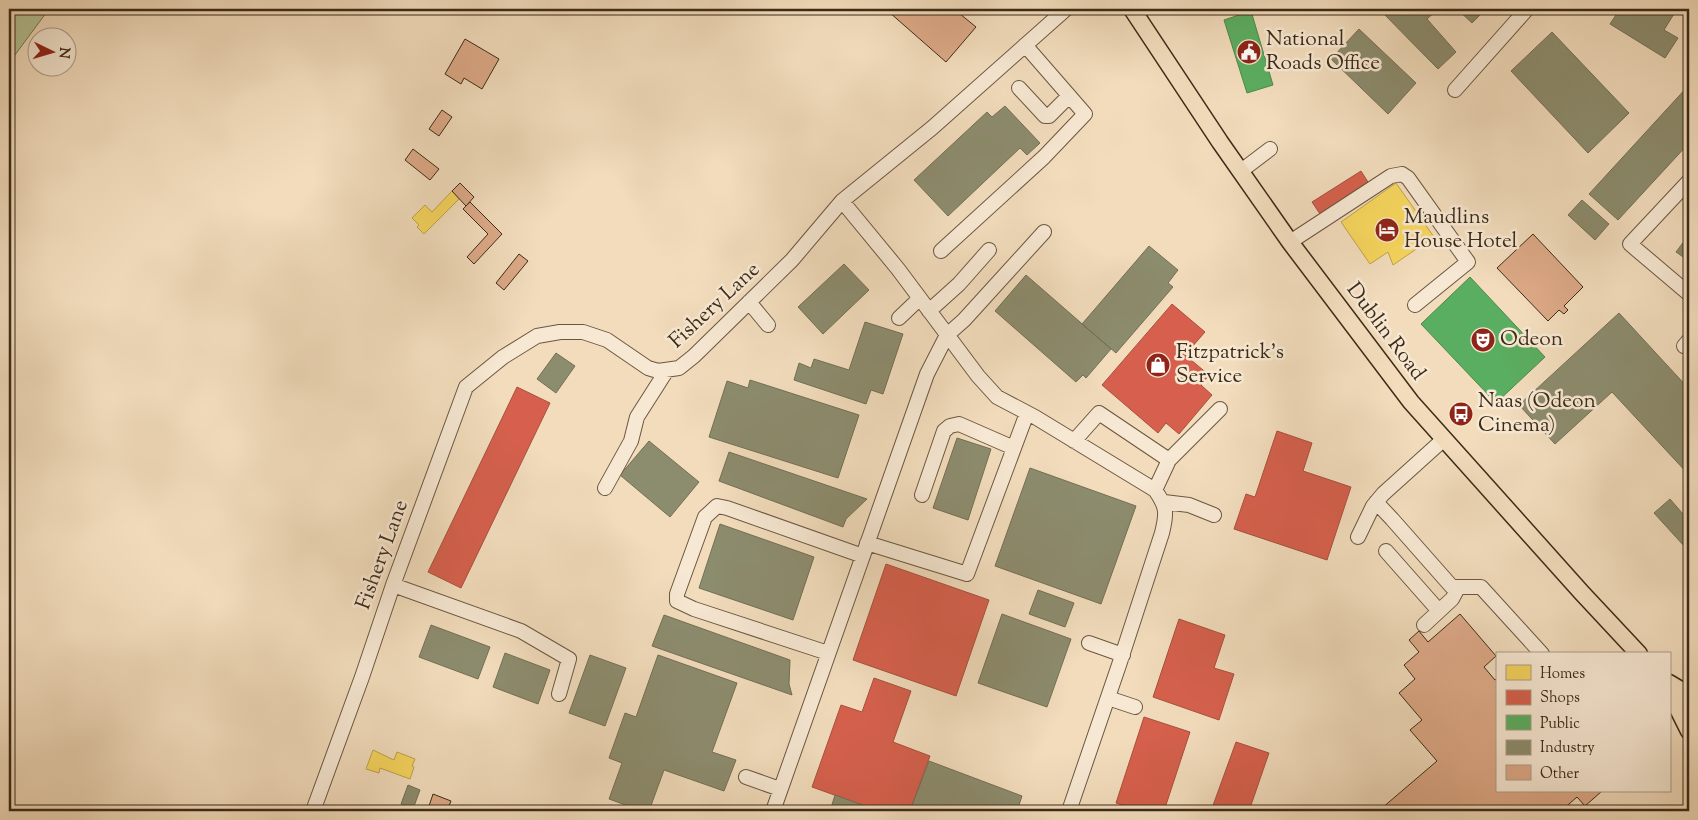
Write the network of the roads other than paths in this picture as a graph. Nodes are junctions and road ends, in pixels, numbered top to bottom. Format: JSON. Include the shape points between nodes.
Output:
{"nodes":[{"id":1,"x":1066,"y":9,"type":"edge"},
{"id":2,"x":1132,"y":9,"type":"edge"},
{"id":3,"x":1527,"y":9,"type":"edge"},
{"id":4,"x":1025,"y":45,"type":"junction"},
{"id":5,"x":1018,"y":88,"type":"dead end"},
{"id":6,"x":1455,"y":90,"type":"dead end"},
{"id":7,"x":1069,"y":96,"type":"junction"},
{"id":8,"x":1270,"y":149,"type":"dead end"},
{"id":9,"x":1241,"y":171,"type":"junction"},
{"id":10,"x":1689,"y":181,"type":"edge"},
{"id":11,"x":842,"y":201,"type":"junction"},
{"id":12,"x":1044,"y":232,"type":"dead end"},
{"id":13,"x":1290,"y":242,"type":"junction"},
{"id":14,"x":989,"y":250,"type":"dead end"},
{"id":15,"x":941,"y":251,"type":"dead end"},
{"id":16,"x":1689,"y":294,"type":"edge"},
{"id":17,"x":919,"y":298,"type":"junction"},
{"id":18,"x":750,"y":302,"type":"junction"},
{"id":19,"x":1416,"y":305,"type":"dead end"},
{"id":20,"x":929,"y":311,"type":"junction"},
{"id":21,"x":899,"y":318,"type":"dead end"},
{"id":22,"x":768,"y":325,"type":"dead end"},
{"id":23,"x":947,"y":335,"type":"junction"},
{"id":24,"x":667,"y":370,"type":"junction"},
{"id":25,"x":1220,"y":409,"type":"dead end"},
{"id":26,"x":1027,"y":413,"type":"junction"},
{"id":27,"x":1444,"y":439,"type":"junction"},
{"id":28,"x":1074,"y":441,"type":"junction"},
{"id":29,"x":1014,"y":448,"type":"junction"},
{"id":30,"x":1170,"y":460,"type":"junction"},
{"id":31,"x":605,"y":488,"type":"dead end"},
{"id":32,"x":1155,"y":490,"type":"junction"},
{"id":33,"x":922,"y":494,"type":"dead end"},
{"id":34,"x":1164,"y":502,"type":"junction"},
{"id":35,"x":1376,"y":502,"type":"junction"},
{"id":36,"x":1214,"y":514,"type":"dead end"},
{"id":37,"x":1358,"y":537,"type":"dead end"},
{"id":38,"x":865,"y":549,"type":"junction"},
{"id":39,"x":1386,"y":551,"type":"dead end"},
{"id":40,"x":393,"y":585,"type":"junction"},
{"id":41,"x":1458,"y":588,"type":"junction"},
{"id":42,"x":1439,"y":611,"type":"junction"},
{"id":43,"x":1424,"y":625,"type":"dead end"},
{"id":44,"x":1089,"y":643,"type":"dead end"},
{"id":45,"x":1540,"y":652,"type":"edge"},
{"id":46,"x":1637,"y":652,"type":"edge"},
{"id":47,"x":828,"y":653,"type":"junction"},
{"id":48,"x":1123,"y":655,"type":"junction"},
{"id":49,"x":1670,"y":684,"type":"edge"},
{"id":50,"x":1670,"y":693,"type":"edge"},
{"id":51,"x":559,"y":694,"type":"dead end"},
{"id":52,"x":1689,"y":694,"type":"edge"},
{"id":53,"x":1108,"y":698,"type":"junction"},
{"id":54,"x":1135,"y":707,"type":"dead end"},
{"id":55,"x":1689,"y":731,"type":"edge"},
{"id":56,"x":746,"y":777,"type":"dead end"},
{"id":57,"x":780,"y":789,"type":"junction"},
{"id":58,"x":313,"y":811,"type":"edge"},
{"id":59,"x":773,"y":811,"type":"edge"},
{"id":60,"x":1069,"y":811,"type":"edge"}],
"edges":[{"from":1,"to":4,"type":"street","name":"Fishery Lane"},
{"from":2,"to":9,"type":"main road","name":"Dublin Road"},
{"from":3,"to":6,"type":"street"},
{"from":4,"to":7,"type":"street"},
{"from":4,"to":11,"type":"street","name":"Fishery Lane","via":[[932,128]]},
{"from":5,"to":7,"type":"street","via":[[1045,116],[1049,116]]},
{"from":7,"to":15,"type":"street","via":[[1085,114],[1044,157]]},
{"from":8,"to":9,"type":"street"},
{"from":9,"to":13,"type":"main road","name":"Dublin Road"},
{"from":10,"to":16,"type":"street","via":[[1630,244]]},
{"from":11,"to":17,"type":"street"},
{"from":11,"to":18,"type":"street","name":"Fishery Lane","via":[[792,260]]},
{"from":12,"to":23,"type":"street"},
{"from":13,"to":19,"type":"street","via":[[1391,176],[1402,174],[1468,262]]},
{"from":13,"to":27,"type":"main road","name":"Dublin Road","via":[[1411,402]]},
{"from":14,"to":20,"type":"street"},
{"from":17,"to":20,"type":"street"},
{"from":17,"to":21,"type":"street"},
{"from":18,"to":22,"type":"street"},
{"from":18,"to":24,"type":"street","name":"Fishery Lane","via":[[694,356],[679,368]]},
{"from":20,"to":23,"type":"street"},
{"from":23,"to":26,"type":"street","via":[[997,397]]},
{"from":23,"to":38,"type":"street","via":[[927,374]]},
{"from":24,"to":31,"type":"street","via":[[637,417],[631,441]]},
{"from":24,"to":40,"type":"street","name":"Fishery Lane","via":[[648,368],[607,340],[583,332],[537,336],[503,357],[466,387]]},
{"from":25,"to":30,"type":"street"},
{"from":26,"to":28,"type":"street"},
{"from":26,"to":29,"type":"street"},
{"from":27,"to":35,"type":"street"},
{"from":27,"to":46,"type":"main road","name":"Dublin Road"},
{"from":28,"to":30,"type":"street","via":[[1099,413]]},
{"from":28,"to":32,"type":"street"},
{"from":29,"to":33,"type":"street","via":[[959,424],[950,426],[944,431]]},
{"from":29,"to":38,"type":"street","via":[[967,574]]},
{"from":30,"to":32,"type":"street"},
{"from":32,"to":34,"type":"street"},
{"from":34,"to":36,"type":"street","via":[[1189,505]]},
{"from":34,"to":48,"type":"street","via":[[1166,516],[1162,533]]},
{"from":35,"to":37,"type":"street"},
{"from":35,"to":41,"type":"street","via":[[1452,588]]},
{"from":38,"to":47,"type":"street"},
{"from":38,"to":47,"type":"street","via":[[717,506],[705,517],[677,594],[677,601],[694,608]]},
{"from":39,"to":42,"type":"street"},
{"from":40,"to":51,"type":"street","via":[[521,631],[569,659]]},
{"from":40,"to":58,"type":"street","name":"Fishery Lane"},
{"from":41,"to":42,"type":"street"},
{"from":41,"to":45,"type":"street","via":[[1481,587]]},
{"from":42,"to":43,"type":"street"},
{"from":44,"to":48,"type":"street"},
{"from":47,"to":57,"type":"street"},
{"from":48,"to":53,"type":"street"},
{"from":49,"to":52,"type":"main road"},
{"from":50,"to":55,"type":"main road"},
{"from":53,"to":54,"type":"street"},
{"from":53,"to":60,"type":"street"},
{"from":56,"to":57,"type":"street"},
{"from":57,"to":59,"type":"street"}]}
